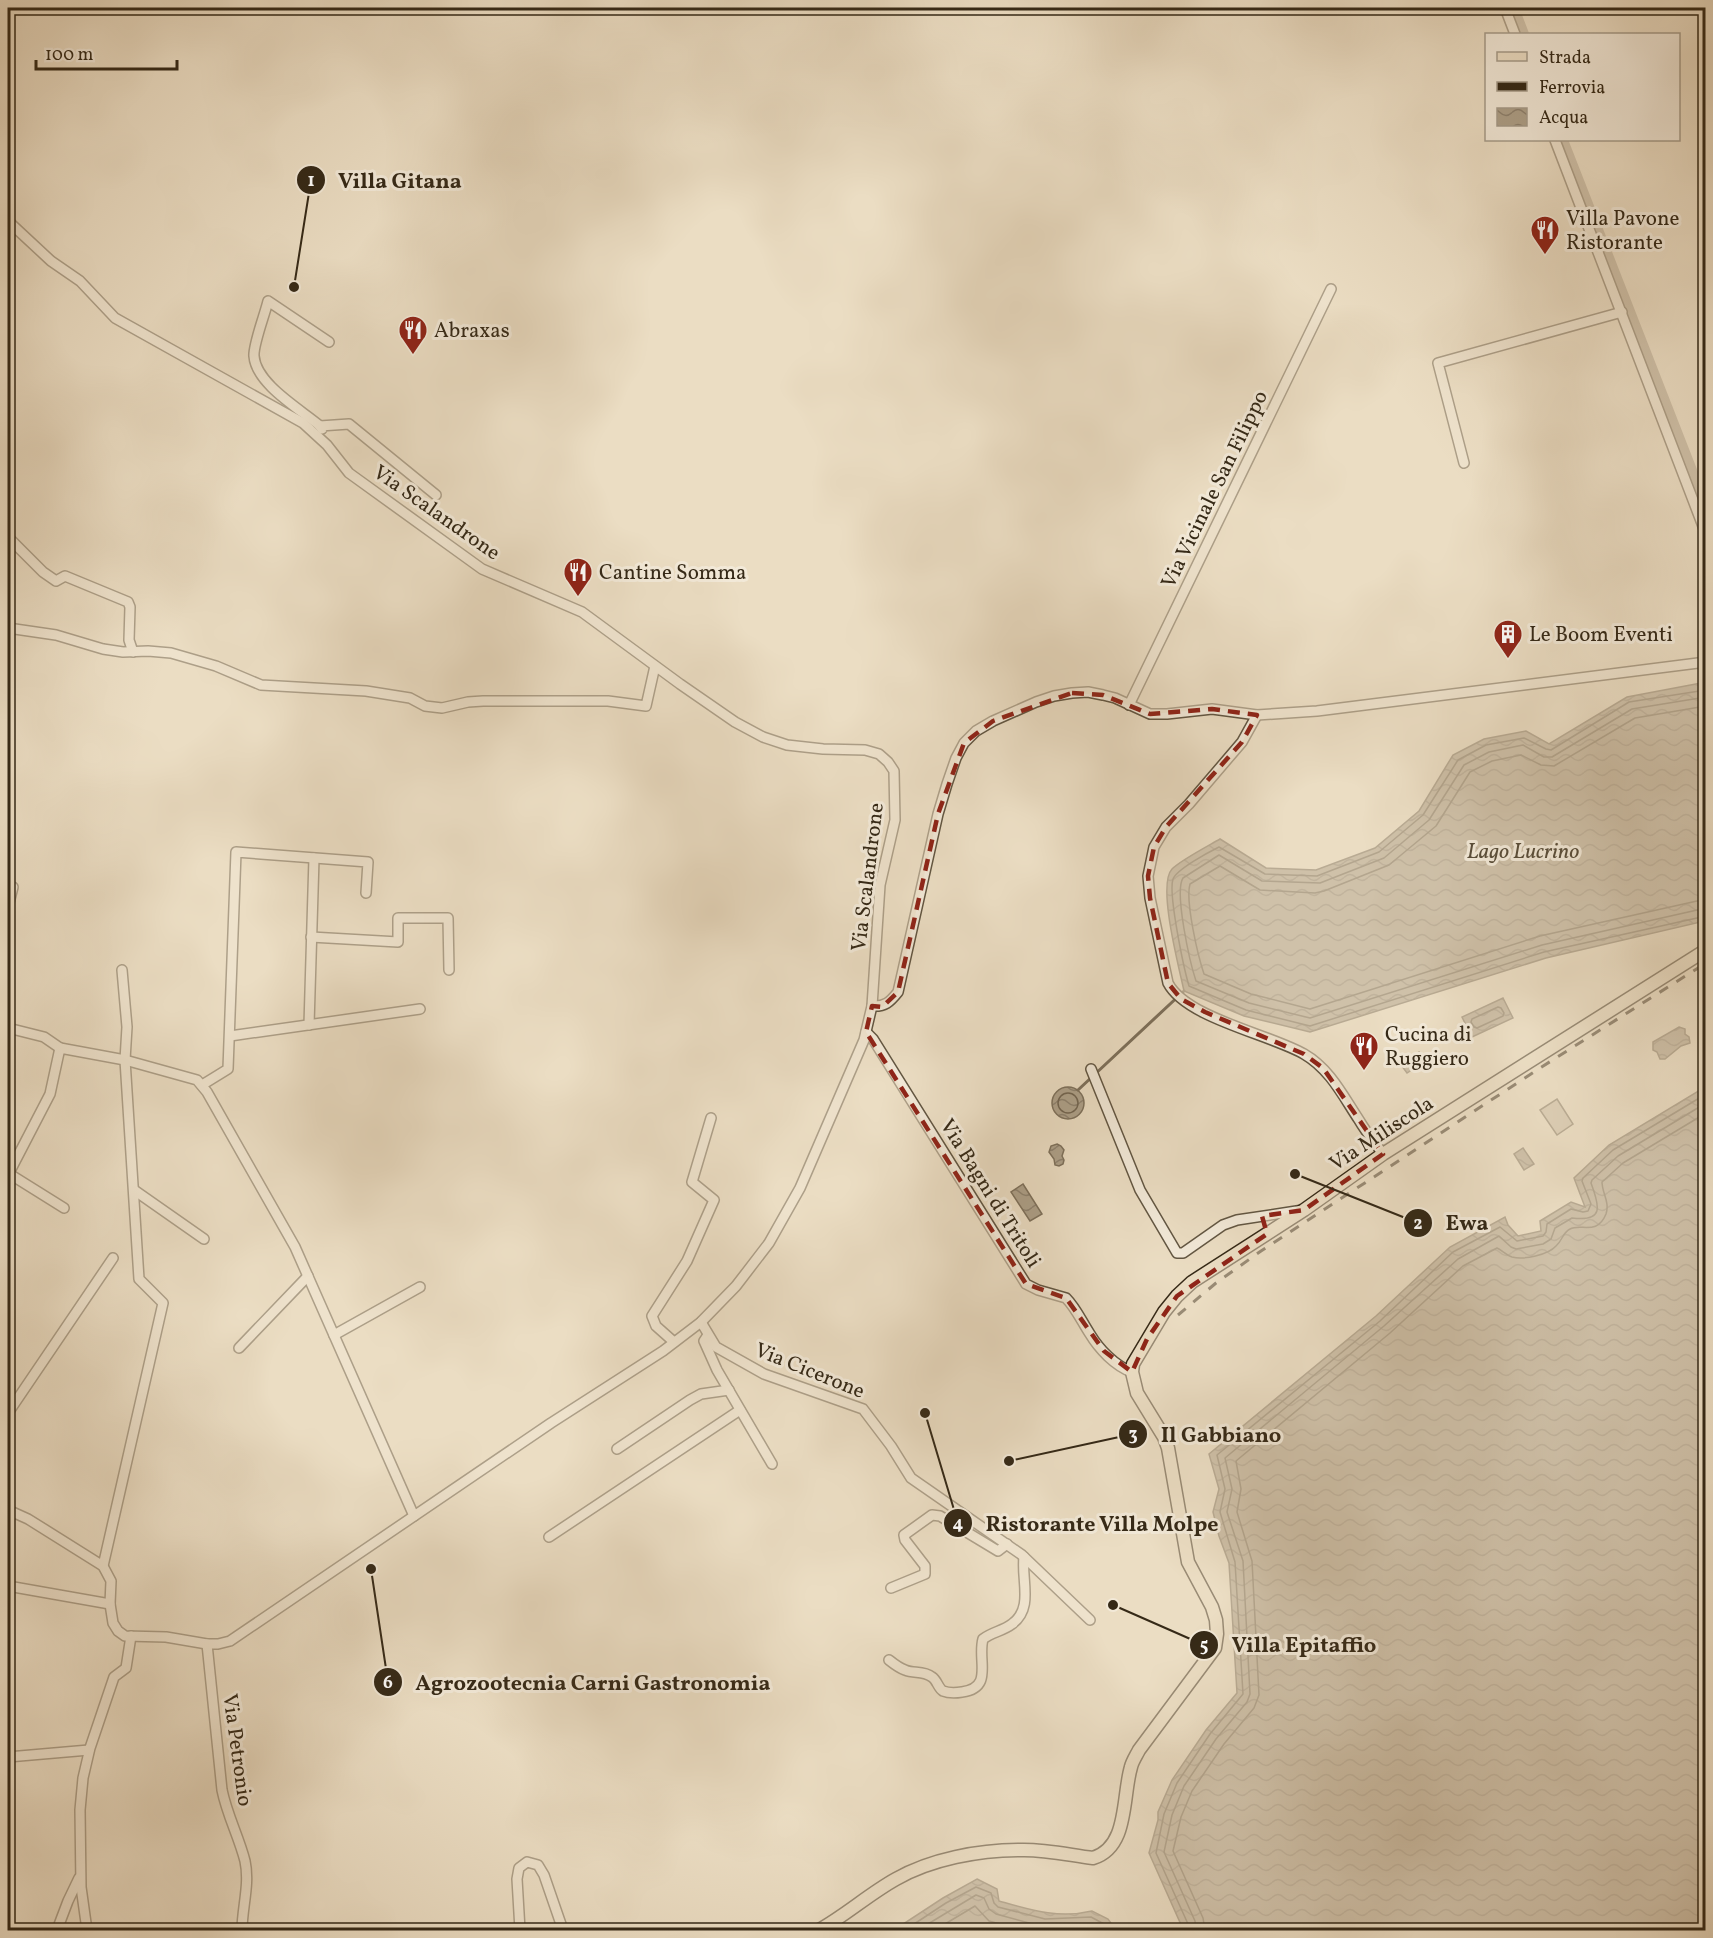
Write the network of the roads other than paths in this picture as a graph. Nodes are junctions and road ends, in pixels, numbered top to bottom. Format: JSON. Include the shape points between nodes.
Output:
{"nodes":[{"id":1,"x":1505,"y":8,"type":"edge"},
{"id":2,"x":1515,"y":33,"type":"edge"},
{"id":3,"x":1555,"y":141,"type":"edge"},
{"id":4,"x":8,"y":221,"type":"edge"},
{"id":5,"x":1331,"y":289,"type":"dead end"},
{"id":6,"x":1622,"y":312,"type":"junction"},
{"id":7,"x":329,"y":342,"type":"dead end"},
{"id":8,"x":320,"y":426,"type":"junction"},
{"id":9,"x":327,"y":445,"type":"junction"},
{"id":10,"x":1464,"y":463,"type":"dead end"},
{"id":11,"x":436,"y":495,"type":"dead end"},
{"id":12,"x":1706,"y":534,"type":"edge"},
{"id":13,"x":8,"y":537,"type":"edge"},
{"id":14,"x":8,"y":628,"type":"edge"},
{"id":15,"x":133,"y":652,"type":"junction"},
{"id":16,"x":1706,"y":662,"type":"edge"},
{"id":17,"x":655,"y":666,"type":"junction"},
{"id":18,"x":1129,"y":705,"type":"junction"},
{"id":19,"x":1257,"y":715,"type":"junction"},
{"id":20,"x":314,"y":858,"type":"junction"},
{"id":21,"x":13,"y":888,"type":"dead end"},
{"id":22,"x":366,"y":893,"type":"dead end"},
{"id":23,"x":8,"y":907,"type":"edge"},
{"id":24,"x":311,"y":938,"type":"junction"},
{"id":25,"x":1706,"y":950,"type":"edge"},
{"id":26,"x":122,"y":970,"type":"dead end"},
{"id":27,"x":449,"y":970,"type":"dead end"},
{"id":28,"x":872,"y":1006,"type":"junction"},
{"id":29,"x":420,"y":1008,"type":"dead end"},
{"id":30,"x":309,"y":1025,"type":"junction"},
{"id":31,"x":8,"y":1028,"type":"edge"},
{"id":32,"x":866,"y":1032,"type":"junction"},
{"id":33,"x":230,"y":1036,"type":"junction"},
{"id":34,"x":60,"y":1048,"type":"junction"},
{"id":35,"x":125,"y":1060,"type":"junction"},
{"id":36,"x":1093,"y":1074,"type":"dead end"},
{"id":37,"x":202,"y":1085,"type":"junction"},
{"id":38,"x":711,"y":1118,"type":"dead end"},
{"id":39,"x":1383,"y":1154,"type":"junction"},
{"id":40,"x":8,"y":1174,"type":"edge"},
{"id":41,"x":134,"y":1190,"type":"junction"},
{"id":42,"x":64,"y":1208,"type":"dead end"},
{"id":43,"x":1304,"y":1210,"type":"junction"},
{"id":44,"x":1263,"y":1216,"type":"junction"},
{"id":45,"x":1267,"y":1234,"type":"junction"},
{"id":46,"x":204,"y":1239,"type":"dead end"},
{"id":47,"x":113,"y":1258,"type":"dead end"},
{"id":48,"x":308,"y":1276,"type":"junction"},
{"id":49,"x":420,"y":1287,"type":"dead end"},
{"id":50,"x":701,"y":1322,"type":"junction"},
{"id":51,"x":334,"y":1335,"type":"junction"},
{"id":52,"x":708,"y":1335,"type":"junction"},
{"id":53,"x":674,"y":1342,"type":"junction"},
{"id":54,"x":239,"y":1348,"type":"dead end"},
{"id":55,"x":1132,"y":1372,"type":"junction"},
{"id":56,"x":729,"y":1390,"type":"junction"},
{"id":57,"x":740,"y":1410,"type":"junction"},
{"id":58,"x":8,"y":1413,"type":"edge"},
{"id":59,"x":617,"y":1449,"type":"dead end"},
{"id":60,"x":772,"y":1464,"type":"dead end"},
{"id":61,"x":8,"y":1510,"type":"edge"},
{"id":62,"x":414,"y":1516,"type":"junction"},
{"id":63,"x":549,"y":1537,"type":"dead end"},
{"id":64,"x":1007,"y":1544,"type":"junction"},
{"id":65,"x":1024,"y":1557,"type":"junction"},
{"id":66,"x":103,"y":1566,"type":"junction"},
{"id":67,"x":8,"y":1586,"type":"edge"},
{"id":68,"x":891,"y":1588,"type":"dead end"},
{"id":69,"x":111,"y":1604,"type":"junction"},
{"id":70,"x":1090,"y":1620,"type":"dead end"},
{"id":71,"x":131,"y":1636,"type":"junction"},
{"id":72,"x":207,"y":1644,"type":"junction"},
{"id":73,"x":889,"y":1660,"type":"dead end"},
{"id":74,"x":89,"y":1750,"type":"junction"},
{"id":75,"x":8,"y":1757,"type":"edge"},
{"id":76,"x":80,"y":1875,"type":"junction"},
{"id":77,"x":57,"y":1930,"type":"edge"},
{"id":78,"x":87,"y":1930,"type":"edge"},
{"id":79,"x":242,"y":1930,"type":"edge"},
{"id":80,"x":520,"y":1930,"type":"edge"},
{"id":81,"x":563,"y":1930,"type":"edge"},
{"id":82,"x":819,"y":1930,"type":"edge"}],
"edges":[{"from":1,"to":2,"type":"street"},
{"from":3,"to":6,"type":"street"},
{"from":4,"to":9,"type":"street","name":"Via Scalandrone","via":[[51,261],[80,281],[116,318],[303,423]]},
{"from":5,"to":18,"type":"street","name":"Via Vicinale San Filippo"},
{"from":6,"to":10,"type":"street","via":[[1438,363]]},
{"from":6,"to":12,"type":"street"},
{"from":7,"to":8,"type":"street","via":[[268,301],[254,354],[258,370],[266,382]]},
{"from":8,"to":9,"type":"street"},
{"from":8,"to":11,"type":"street","via":[[349,424]]},
{"from":9,"to":17,"type":"street","name":"Via Scalandrone","via":[[349,473],[482,569],[582,612]]},
{"from":13,"to":15,"type":"street","via":[[56,580],[65,576],[128,603]]},
{"from":14,"to":15,"type":"street"},
{"from":15,"to":17,"type":"street","via":[[171,653],[261,685],[366,691],[442,708],[500,701],[608,701],[646,706]]},
{"from":16,"to":19,"type":"street","via":[[1329,710]]},
{"from":17,"to":28,"type":"street","name":"Via Scalandrone","via":[[763,737],[787,745],[866,750],[879,754],[894,771],[895,820],[880,885]]},
{"from":18,"to":19,"type":"street","via":[[1150,714],[1212,709]]},
{"from":18,"to":28,"type":"street","via":[[1088,692],[1054,696],[993,721],[964,743],[938,814],[898,992],[882,1007]]},
{"from":19,"to":39,"type":"street","via":[[1242,742],[1166,826],[1154,847],[1148,876],[1150,898],[1168,983],[1182,999],[1205,1012],[1304,1054],[1323,1068]]},
{"from":20,"to":22,"type":"street","via":[[368,862]]},
{"from":20,"to":24,"type":"street"},
{"from":20,"to":33,"type":"street","via":[[236,852]]},
{"from":21,"to":23,"type":"street"},
{"from":24,"to":27,"type":"street","via":[[398,942],[398,918],[448,918]]},
{"from":24,"to":30,"type":"street"},
{"from":25,"to":39,"type":"main road","name":"Via Miliscola"},
{"from":26,"to":35,"type":"street","via":[[127,1027]]},
{"from":28,"to":32,"type":"street","name":"Via Scalandrone"},
{"from":29,"to":30,"type":"street"},
{"from":30,"to":33,"type":"street"},
{"from":31,"to":34,"type":"street","via":[[44,1037]]},
{"from":32,"to":50,"type":"street","name":"Via Scalandrone","via":[[800,1188],[774,1234],[736,1286]]},
{"from":32,"to":55,"type":"street","name":"Via Bagni di Tritoli","via":[[1026,1284],[1066,1298],[1104,1352]]},
{"from":33,"to":37,"type":"street","via":[[228,1069]]},
{"from":34,"to":35,"type":"street"},
{"from":34,"to":40,"type":"street","via":[[50,1094]]},
{"from":35,"to":37,"type":"street","via":[[197,1080]]},
{"from":35,"to":41,"type":"street"},
{"from":36,"to":44,"type":"street","via":[[1140,1191],[1177,1253],[1183,1253],[1223,1225]]},
{"from":37,"to":48,"type":"street","via":[[295,1246]]},
{"from":38,"to":53,"type":"street","via":[[692,1182],[714,1200],[687,1261],[652,1316],[656,1326]]},
{"from":39,"to":43,"type":"main road","name":"Via Miliscola"},
{"from":40,"to":42,"type":"street"},
{"from":41,"to":46,"type":"street"},
{"from":41,"to":66,"type":"street","via":[[139,1279],[163,1303]]},
{"from":43,"to":44,"type":"street"},
{"from":43,"to":45,"type":"main road","name":"Via Miliscola"},
{"from":44,"to":45,"type":"street"},
{"from":45,"to":55,"type":"main road","name":"Via Miliscola","via":[[1192,1282],[1177,1296],[1147,1339]]},
{"from":47,"to":58,"type":"street"},
{"from":48,"to":51,"type":"street"},
{"from":48,"to":54,"type":"street"},
{"from":49,"to":51,"type":"street"},
{"from":50,"to":52,"type":"street","name":"Via Cicerone"},
{"from":50,"to":53,"type":"street","name":"Via Scalandrone"},
{"from":51,"to":62,"type":"street"},
{"from":52,"to":56,"type":"street","via":[[704,1341]]},
{"from":52,"to":64,"type":"street","name":"Via Cicerone","via":[[716,1347],[764,1374],[863,1409],[911,1478]]},
{"from":53,"to":62,"type":"street","name":"Via Scalandrone"},
{"from":55,"to":82,"type":"main road","via":[[1137,1393],[1168,1448],[1188,1562],[1212,1607],[1217,1634],[1215,1648],[1131,1766],[1112,1848],[1093,1858],[1020,1850],[922,1865]]},
{"from":56,"to":57,"type":"street"},
{"from":56,"to":59,"type":"street","via":[[701,1394]]},
{"from":57,"to":60,"type":"street"},
{"from":57,"to":63,"type":"street"},
{"from":61,"to":66,"type":"street"},
{"from":62,"to":72,"type":"street","name":"Via Scalandrone","via":[[230,1641]]},
{"from":64,"to":65,"type":"street","name":"Via Cicerone"},
{"from":64,"to":68,"type":"street","via":[[998,1551],[932,1515],[904,1535],[925,1566],[925,1574]]},
{"from":65,"to":70,"type":"street","name":"Via Cicerone"},
{"from":65,"to":73,"type":"street","via":[[1022,1614],[1005,1629],[983,1639],[981,1679],[970,1691],[945,1692],[934,1678],[906,1671]]},
{"from":66,"to":69,"type":"street","via":[[111,1581]]},
{"from":67,"to":69,"type":"street"},
{"from":69,"to":71,"type":"street","via":[[118,1631]]},
{"from":71,"to":72,"type":"street"},
{"from":71,"to":74,"type":"street","via":[[126,1668],[114,1677]]},
{"from":72,"to":79,"type":"street","name":"Via Petronio","via":[[222,1790],[247,1876]]},
{"from":74,"to":75,"type":"street"},
{"from":74,"to":76,"type":"street","via":[[82,1778]]},
{"from":76,"to":77,"type":"street"},
{"from":76,"to":78,"type":"street"},
{"from":80,"to":81,"type":"street","via":[[517,1879],[519,1868],[527,1862],[538,1865],[544,1875]]}]}
